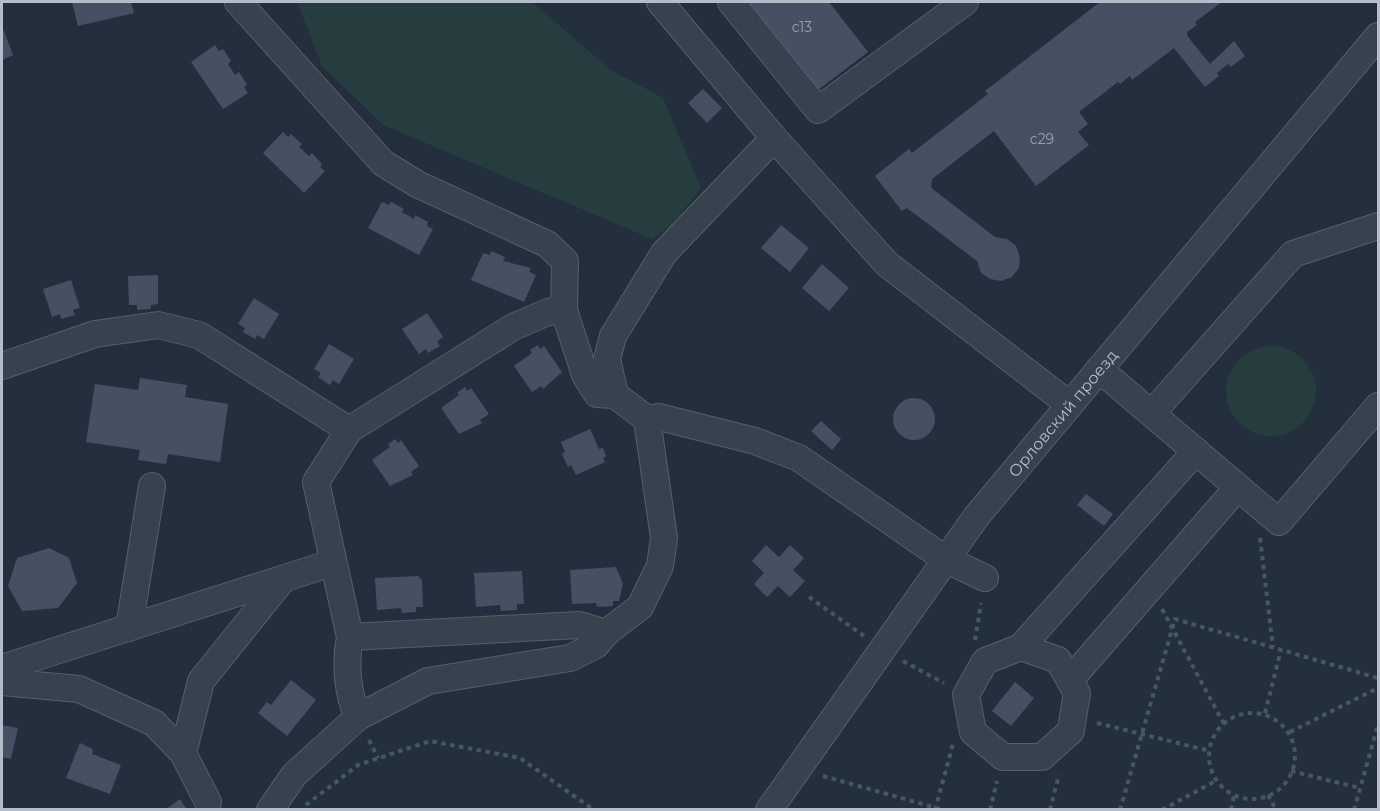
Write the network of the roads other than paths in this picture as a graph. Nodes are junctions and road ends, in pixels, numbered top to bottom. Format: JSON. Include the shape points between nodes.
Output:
{"nodes":[{"id":1,"x":238,"y":2,"type":"edge"},
{"id":2,"x":660,"y":2,"type":"edge"},
{"id":3,"x":731,"y":2,"type":"edge"},
{"id":4,"x":965,"y":2,"type":"edge"},
{"id":5,"x":1376,"y":43,"type":"edge"},
{"id":6,"x":774,"y":138,"type":"junction"},
{"id":7,"x":1378,"y":226,"type":"edge"},
{"id":8,"x":564,"y":310,"type":"junction"},
{"id":9,"x":2,"y":366,"type":"edge"},
{"id":10,"x":1099,"y":369,"type":"junction"},
{"id":11,"x":615,"y":395,"type":"junction"},
{"id":12,"x":1070,"y":405,"type":"junction"},
{"id":13,"x":1378,"y":406,"type":"edge"},
{"id":14,"x":1152,"y":413,"type":"junction"},
{"id":15,"x":647,"y":419,"type":"junction"},
{"id":16,"x":349,"y":430,"type":"junction"},
{"id":17,"x":1196,"y":452,"type":"junction"},
{"id":18,"x":152,"y":486,"type":"dead end"},
{"id":19,"x":1247,"y":495,"type":"junction"},
{"id":20,"x":945,"y":559,"type":"junction"},
{"id":21,"x":332,"y":563,"type":"junction"},
{"id":22,"x":985,"y":578,"type":"dead end"},
{"id":23,"x":283,"y":579,"type":"junction"},
{"id":24,"x":129,"y":628,"type":"junction"},
{"id":25,"x":606,"y":633,"type":"junction"},
{"id":26,"x":350,"y":637,"type":"junction"},
{"id":27,"x":1021,"y":647,"type":"junction"},
{"id":28,"x":2,"y":668,"type":"edge"},
{"id":29,"x":1070,"y":680,"type":"junction"},
{"id":30,"x":2,"y":682,"type":"edge"},
{"id":31,"x":358,"y":717,"type":"junction"},
{"id":32,"x":183,"y":753,"type":"junction"},
{"id":33,"x":208,"y":802,"type":"dead end"},
{"id":34,"x":270,"y":810,"type":"edge"},
{"id":35,"x":769,"y":810,"type":"edge"}],
"edges":[{"from":1,"to":8,"type":"street","via":[[383,163],[417,184],[547,244],[565,261]]},
{"from":2,"to":6,"type":"street"},
{"from":3,"to":4,"type":"street","via":[[818,110]]},
{"from":5,"to":10,"type":"street","name":"Орловский проезд"},
{"from":6,"to":11,"type":"street","via":[[664,253],[613,336],[608,359]]},
{"from":6,"to":12,"type":"street","via":[[887,264]]},
{"from":7,"to":14,"type":"street","via":[[1293,254]]},
{"from":8,"to":11,"type":"street","via":[[585,375],[597,394]]},
{"from":8,"to":16,"type":"street","via":[[548,312],[513,327]]},
{"from":9,"to":16,"type":"street","via":[[95,334],[158,325],[199,335]]},
{"from":10,"to":12,"type":"street","name":"Орловский проезд"},
{"from":10,"to":14,"type":"street"},
{"from":11,"to":15,"type":"street"},
{"from":12,"to":20,"type":"street","name":"Орловский проезд"},
{"from":13,"to":19,"type":"street","via":[[1279,522]]},
{"from":14,"to":17,"type":"street"},
{"from":15,"to":20,"type":"street","via":[[659,417],[755,441],[799,458]]},
{"from":15,"to":25,"type":"street","via":[[664,538],[660,566],[640,607]]},
{"from":16,"to":21,"type":"street","via":[[316,482]]},
{"from":17,"to":19,"type":"street"},
{"from":17,"to":27,"type":"street"},
{"from":18,"to":24,"type":"street"},
{"from":19,"to":29,"type":"street","via":[[1150,587]]},
{"from":20,"to":22,"type":"street"},
{"from":20,"to":35,"type":"street","name":"Орловский проезд"},
{"from":21,"to":23,"type":"street"},
{"from":21,"to":26,"type":"street"},
{"from":23,"to":24,"type":"street"},
{"from":23,"to":32,"type":"street","via":[[201,681]]},
{"from":24,"to":28,"type":"street"},
{"from":25,"to":26,"type":"street","via":[[579,625]]},
{"from":25,"to":31,"type":"street","via":[[596,645],[570,658],[428,681]]},
{"from":26,"to":31,"type":"street","via":[[347,652],[351,703]]},
{"from":27,"to":29,"type":"street","via":[[1058,660]]},
{"from":27,"to":29,"type":"street","via":[[985,661],[966,694],[973,732],[1003,757],[1042,757],[1071,731],[1077,693]]},
{"from":30,"to":32,"type":"street","via":[[79,689],[154,723]]},
{"from":31,"to":34,"type":"street","via":[[294,775]]},
{"from":32,"to":33,"type":"street"}]}
